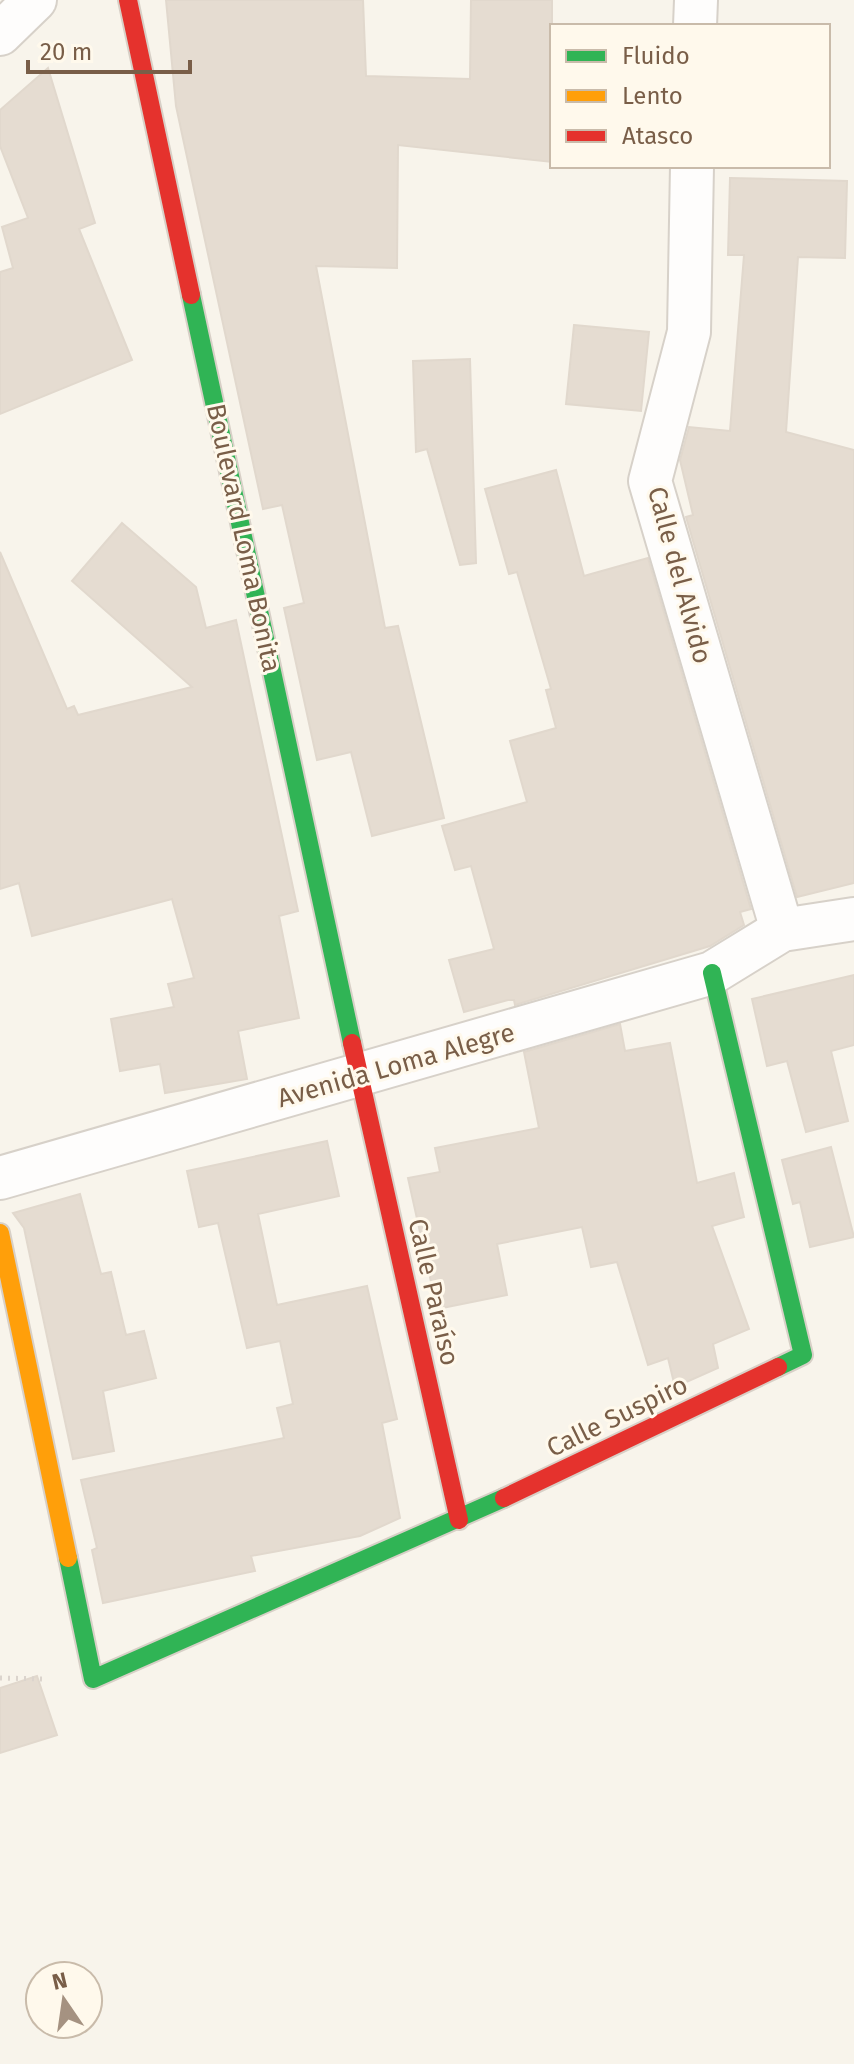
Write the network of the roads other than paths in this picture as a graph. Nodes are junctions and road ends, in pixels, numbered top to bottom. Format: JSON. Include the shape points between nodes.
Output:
{"nodes":[{"id":1,"x":35,"y":0,"type":"edge"},
{"id":2,"x":128,"y":0,"type":"edge"},
{"id":3,"x":696,"y":0,"type":"edge"},
{"id":4,"x":695,"y":24,"type":"edge"},
{"id":5,"x":0,"y":34,"type":"edge"},
{"id":6,"x":692,"y":168,"type":"edge"},
{"id":7,"x":854,"y":919,"type":"edge"},
{"id":8,"x":782,"y":930,"type":"junction"},
{"id":9,"x":712,"y":973,"type":"junction"},
{"id":10,"x":359,"y":1076,"type":"junction"},
{"id":11,"x":0,"y":1178,"type":"edge"},
{"id":12,"x":0,"y":1233,"type":"edge"},
{"id":13,"x":459,"y":1520,"type":"junction"}],
"edges":[{"from":1,"to":5,"type":"street"},
{"from":2,"to":10,"type":"street","name":"Boulevard Loma Bonita"},
{"from":3,"to":4,"type":"street"},
{"from":6,"to":8,"type":"street","name":"Calle del Alvido","via":[[689,332],[650,481]]},
{"from":7,"to":8,"type":"street"},
{"from":8,"to":9,"type":"street","name":"Avenida Loma Alegre"},
{"from":9,"to":10,"type":"street","name":"Avenida Loma Alegre"},
{"from":9,"to":13,"type":"street","name":"Calle Suspiro","via":[[803,1355]]},
{"from":10,"to":11,"type":"street","name":"Avenida Loma Alegre"},
{"from":10,"to":13,"type":"street","name":"Calle Paraíso"},
{"from":12,"to":13,"type":"street","name":"Calle Suspiro","via":[[93,1679]]}]}
